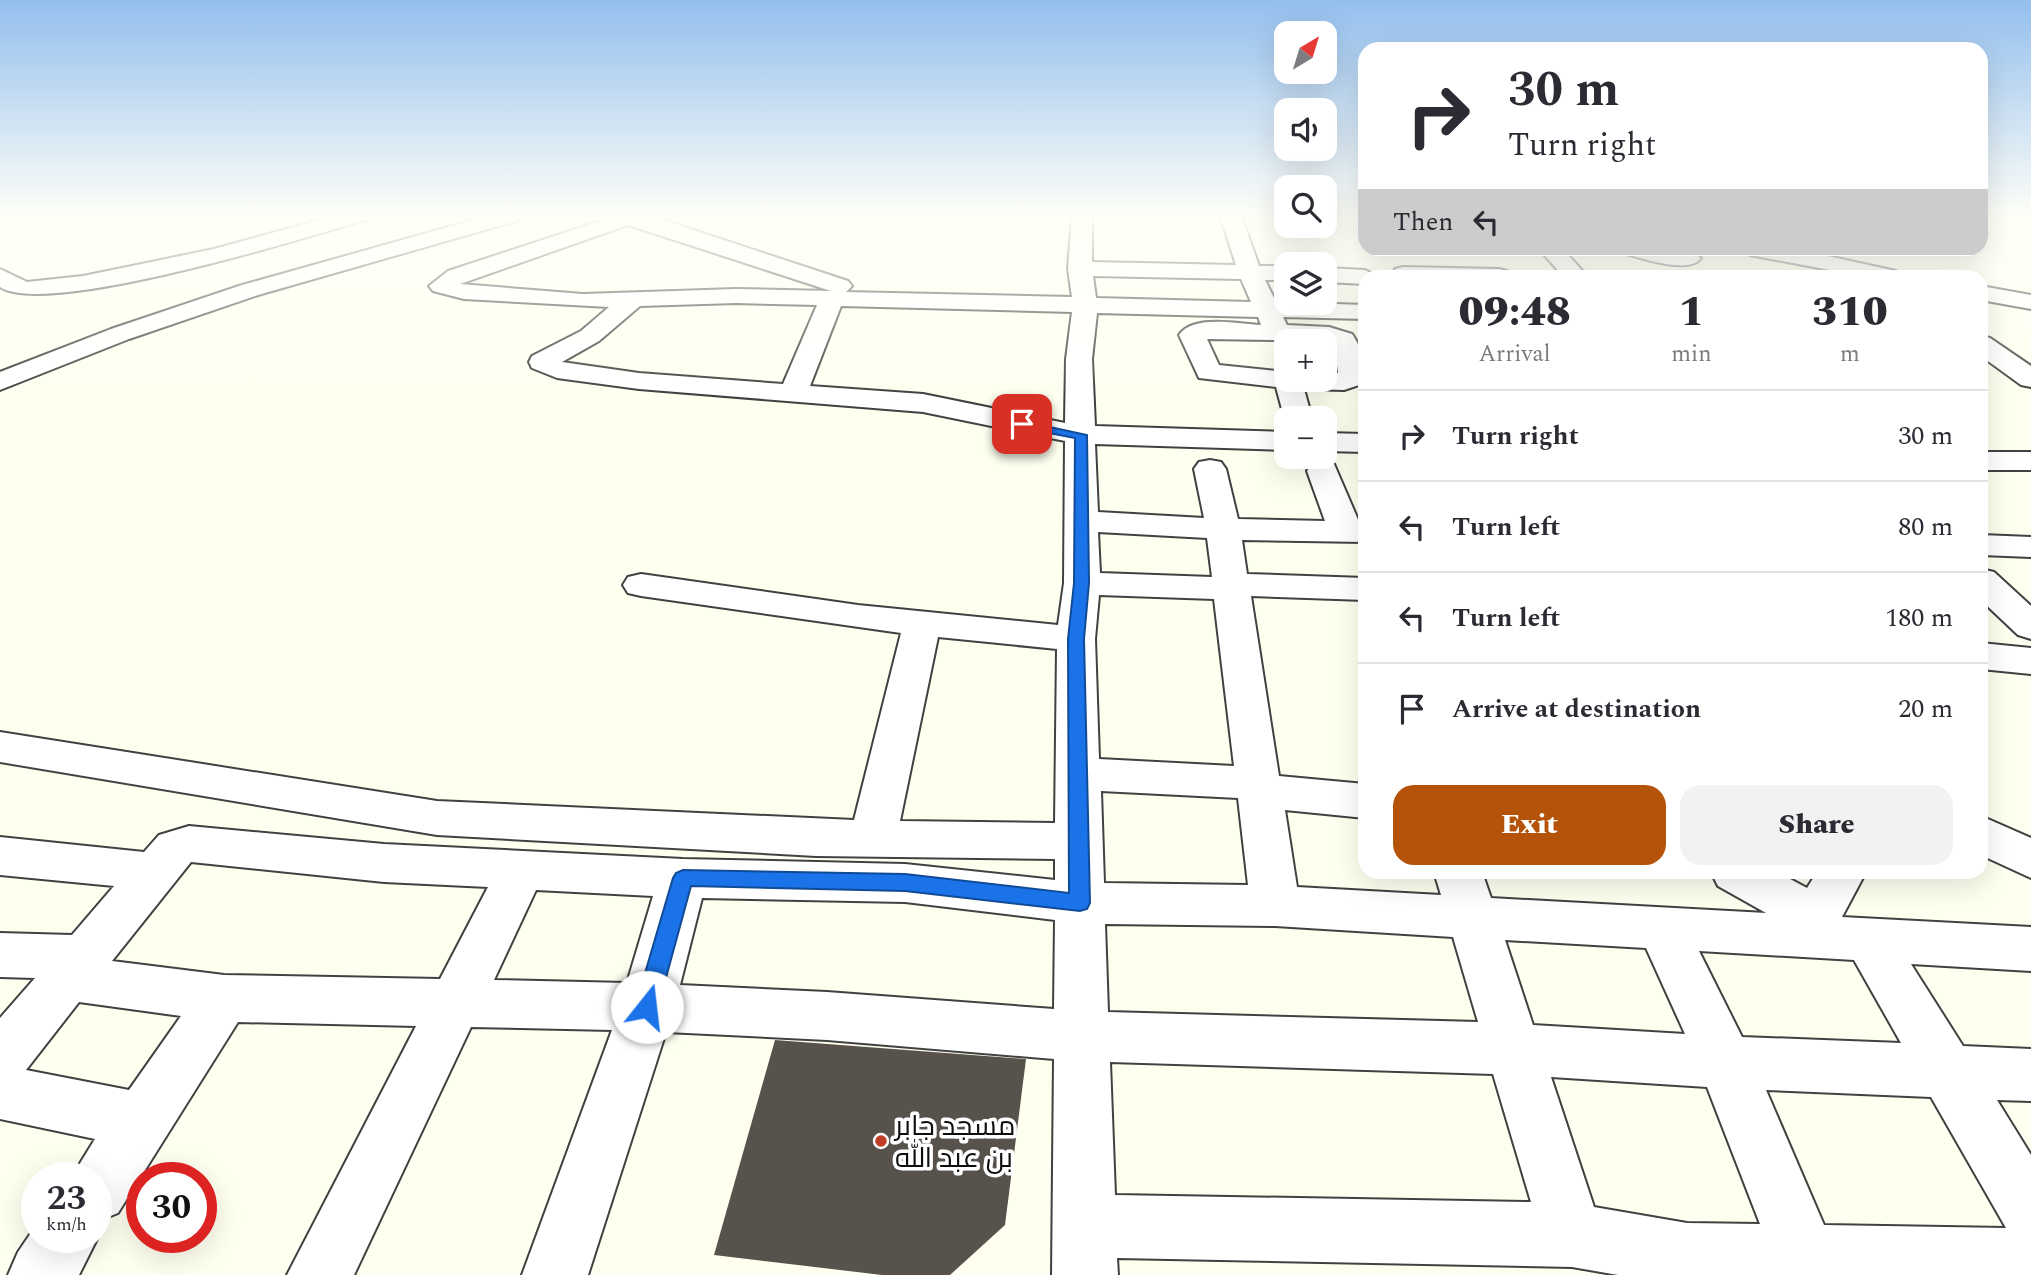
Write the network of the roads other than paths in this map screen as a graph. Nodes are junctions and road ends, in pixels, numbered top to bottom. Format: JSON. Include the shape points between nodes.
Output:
{"nodes":[{"id":1,"x":128,"y":274,"type":"edge"},
{"id":2,"x":174,"y":274,"type":"edge"},
{"id":3,"x":310,"y":274,"type":"edge"},
{"id":4,"x":460,"y":274,"type":"edge"},
{"id":5,"x":807,"y":274,"type":"edge"},
{"id":6,"x":1081,"y":274,"type":"edge"},
{"id":7,"x":1252,"y":274,"type":"edge"},
{"id":8,"x":0,"y":276,"type":"edge"},
{"id":9,"x":1337,"y":276,"type":"edge"},
{"id":10,"x":1358,"y":277,"type":"edge"},
{"id":11,"x":1988,"y":294,"type":"edge"},
{"id":12,"x":832,"y":298,"type":"junction"},
{"id":13,"x":881,"y":299,"type":"junction"},
{"id":14,"x":633,"y":300,"type":"junction"},
{"id":15,"x":215,"y":302,"type":"junction"},
{"id":16,"x":2031,"y":302,"type":"edge"},
{"id":17,"x":1085,"y":307,"type":"junction"},
{"id":18,"x":1358,"y":313,"type":"edge"},
{"id":19,"x":1272,"y":321,"type":"junction"},
{"id":20,"x":1305,"y":329,"type":"edge"},
{"id":21,"x":1337,"y":338,"type":"edge"},
{"id":22,"x":1988,"y":349,"type":"edge"},
{"id":23,"x":1274,"y":379,"type":"edge"},
{"id":24,"x":1337,"y":380,"type":"edge"},
{"id":25,"x":2031,"y":380,"type":"edge"},
{"id":26,"x":1993,"y":381,"type":"dead end"},
{"id":27,"x":0,"y":382,"type":"edge"},
{"id":28,"x":794,"y":392,"type":"junction"},
{"id":29,"x":1081,"y":435,"type":"junction"},
{"id":30,"x":1274,"y":441,"type":"edge"},
{"id":31,"x":1358,"y":445,"type":"edge"},
{"id":32,"x":1337,"y":452,"type":"edge"},
{"id":33,"x":1988,"y":461,"type":"edge"},
{"id":34,"x":2031,"y":461,"type":"edge"},
{"id":35,"x":1210,"y":469,"type":"dead end"},
{"id":36,"x":1330,"y":469,"type":"edge"},
{"id":37,"x":1082,"y":520,"type":"junction"},
{"id":38,"x":1988,"y":528,"type":"edge"},
{"id":39,"x":1223,"y":529,"type":"junction"},
{"id":40,"x":1358,"y":532,"type":"edge"},
{"id":41,"x":1358,"y":534,"type":"edge"},
{"id":42,"x":2007,"y":546,"type":"edge"},
{"id":43,"x":1082,"y":583,"type":"junction"},
{"id":44,"x":642,"y":585,"type":"dead end"},
{"id":45,"x":1231,"y":587,"type":"junction"},
{"id":46,"x":1988,"y":587,"type":"edge"},
{"id":47,"x":1358,"y":589,"type":"edge"},
{"id":48,"x":922,"y":625,"type":"junction"},
{"id":49,"x":2031,"y":627,"type":"edge"},
{"id":50,"x":1076,"y":639,"type":"junction"},
{"id":51,"x":1988,"y":657,"type":"edge"},
{"id":52,"x":2031,"y":661,"type":"edge"},
{"id":53,"x":0,"y":747,"type":"edge"},
{"id":54,"x":1080,"y":774,"type":"junction"},
{"id":55,"x":1259,"y":787,"type":"junction"},
{"id":56,"x":1358,"y":801,"type":"edge"},
{"id":57,"x":1988,"y":838,"type":"edge"},
{"id":58,"x":873,"y":839,"type":"junction"},
{"id":59,"x":1079,"y":841,"type":"junction"},
{"id":60,"x":2,"y":859,"type":"edge"},
{"id":61,"x":2031,"y":859,"type":"edge"},
{"id":62,"x":522,"y":869,"type":"junction"},
{"id":63,"x":150,"y":878,"type":"junction"},
{"id":64,"x":683,"y":878,"type":"junction"},
{"id":65,"x":1745,"y":879,"type":"edge"},
{"id":66,"x":1838,"y":879,"type":"edge"},
{"id":67,"x":1471,"y":888,"type":"edge"},
{"id":68,"x":1080,"y":903,"type":"junction"},
{"id":69,"x":1275,"y":906,"type":"junction"},
{"id":70,"x":1811,"y":927,"type":"junction"},
{"id":71,"x":1663,"y":930,"type":"junction"},
{"id":72,"x":1869,"y":940,"type":"junction"},
{"id":73,"x":2031,"y":949,"type":"edge"},
{"id":74,"x":0,"y":956,"type":"edge"},
{"id":75,"x":77,"y":968,"type":"junction"},
{"id":76,"x":224,"y":998,"type":"junction"},
{"id":77,"x":456,"y":1002,"type":"junction"},
{"id":78,"x":647,"y":1007,"type":"junction"},
{"id":79,"x":1081,"y":1036,"type":"junction"},
{"id":80,"x":1516,"y":1049,"type":"junction"},
{"id":81,"x":0,"y":1059,"type":"edge"},
{"id":82,"x":1726,"y":1062,"type":"junction"},
{"id":83,"x":1949,"y":1072,"type":"junction"},
{"id":84,"x":2031,"y":1075,"type":"edge"},
{"id":85,"x":0,"y":1092,"type":"edge"},
{"id":86,"x":142,"y":1121,"type":"junction"},
{"id":87,"x":112,"y":1167,"type":"edge"},
{"id":88,"x":2031,"y":1212,"type":"edge"},
{"id":89,"x":1572,"y":1235,"type":"junction"},
{"id":90,"x":1084,"y":1250,"type":"edge"},
{"id":91,"x":55,"y":1253,"type":"edge"},
{"id":92,"x":2031,"y":1261,"type":"edge"},
{"id":93,"x":1741,"y":1264,"type":"edge"},
{"id":94,"x":41,"y":1275,"type":"edge"},
{"id":95,"x":320,"y":1275,"type":"edge"},
{"id":96,"x":555,"y":1275,"type":"edge"}],
"edges":[{"from":1,"to":8,"type":"street","via":[[36,288],[19,288]]},
{"from":2,"to":15,"type":"street","via":[[184,288]]},
{"from":3,"to":15,"type":"street"},
{"from":4,"to":14,"type":"street","via":[[441,286],[464,292],[583,301]]},
{"from":5,"to":13,"type":"street"},
{"from":6,"to":17,"type":"street"},
{"from":7,"to":19,"type":"street"},
{"from":9,"to":10,"type":"street"},
{"from":11,"to":16,"type":"street"},
{"from":12,"to":13,"type":"street"},
{"from":12,"to":14,"type":"street","via":[[682,296]]},
{"from":12,"to":28,"type":"street"},
{"from":13,"to":17,"type":"street"},
{"from":14,"to":28,"type":"street","via":[[590,336],[542,362],[557,370],[639,381]]},
{"from":15,"to":27,"type":"street"},
{"from":17,"to":19,"type":"street"},
{"from":17,"to":29,"type":"street","via":[[1079,359]]},
{"from":18,"to":19,"type":"street"},
{"from":19,"to":20,"type":"street"},
{"from":19,"to":23,"type":"street","via":[[1192,335],[1209,372]]},
{"from":21,"to":24,"type":"street","via":[[1348,349],[1350,380]]},
{"from":22,"to":25,"type":"street"},
{"from":25,"to":26,"type":"street"},
{"from":28,"to":29,"type":"street","via":[[923,403]]},
{"from":29,"to":30,"type":"street"},
{"from":29,"to":37,"type":"street"},
{"from":31,"to":32,"type":"street"},
{"from":33,"to":34,"type":"street"},
{"from":35,"to":39,"type":"street"},
{"from":36,"to":40,"type":"street"},
{"from":37,"to":39,"type":"street"},
{"from":37,"to":43,"type":"street"},
{"from":38,"to":42,"type":"street"},
{"from":39,"to":41,"type":"street"},
{"from":39,"to":45,"type":"street"},
{"from":43,"to":45,"type":"street"},
{"from":43,"to":50,"type":"street"},
{"from":44,"to":48,"type":"street","via":[[761,606],[852,613]]},
{"from":45,"to":47,"type":"street"},
{"from":45,"to":55,"type":"street"},
{"from":46,"to":49,"type":"street"},
{"from":48,"to":50,"type":"street"},
{"from":48,"to":58,"type":"street"},
{"from":50,"to":54,"type":"street"},
{"from":51,"to":52,"type":"street"},
{"from":53,"to":58,"type":"street","via":[[436,818]]},
{"from":54,"to":55,"type":"street"},
{"from":54,"to":59,"type":"street"},
{"from":55,"to":56,"type":"street"},
{"from":55,"to":69,"type":"street"},
{"from":57,"to":61,"type":"street"},
{"from":58,"to":59,"type":"street"},
{"from":59,"to":68,"type":"street"},
{"from":60,"to":63,"type":"street","via":[[142,870]]},
{"from":62,"to":63,"type":"street","via":[[384,863],[189,844],[176,848]]},
{"from":62,"to":64,"type":"street"},
{"from":62,"to":77,"type":"street"},
{"from":63,"to":75,"type":"street"},
{"from":64,"to":68,"type":"street","via":[[905,883]]},
{"from":64,"to":78,"type":"street"},
{"from":65,"to":70,"type":"street"},
{"from":66,"to":70,"type":"street"},
{"from":67,"to":69,"type":"street"},
{"from":67,"to":71,"type":"street"},
{"from":67,"to":80,"type":"street"},
{"from":68,"to":69,"type":"street"},
{"from":68,"to":79,"type":"street"},
{"from":70,"to":71,"type":"street"},
{"from":70,"to":72,"type":"street"},
{"from":71,"to":82,"type":"street"},
{"from":72,"to":73,"type":"street"},
{"from":72,"to":83,"type":"street"},
{"from":74,"to":75,"type":"street"},
{"from":75,"to":76,"type":"street"},
{"from":75,"to":81,"type":"street"},
{"from":76,"to":77,"type":"street"},
{"from":76,"to":86,"type":"street"},
{"from":77,"to":78,"type":"street"},
{"from":77,"to":95,"type":"street"},
{"from":78,"to":79,"type":"street"},
{"from":78,"to":96,"type":"street"},
{"from":79,"to":80,"type":"street"},
{"from":79,"to":90,"type":"street"},
{"from":80,"to":82,"type":"street"},
{"from":80,"to":89,"type":"street"},
{"from":82,"to":83,"type":"street"},
{"from":82,"to":93,"type":"street"},
{"from":83,"to":84,"type":"street"},
{"from":83,"to":88,"type":"street"},
{"from":85,"to":86,"type":"street"},
{"from":86,"to":87,"type":"street"},
{"from":89,"to":90,"type":"street"},
{"from":89,"to":93,"type":"street"},
{"from":91,"to":94,"type":"street"},
{"from":92,"to":93,"type":"street"}]}
